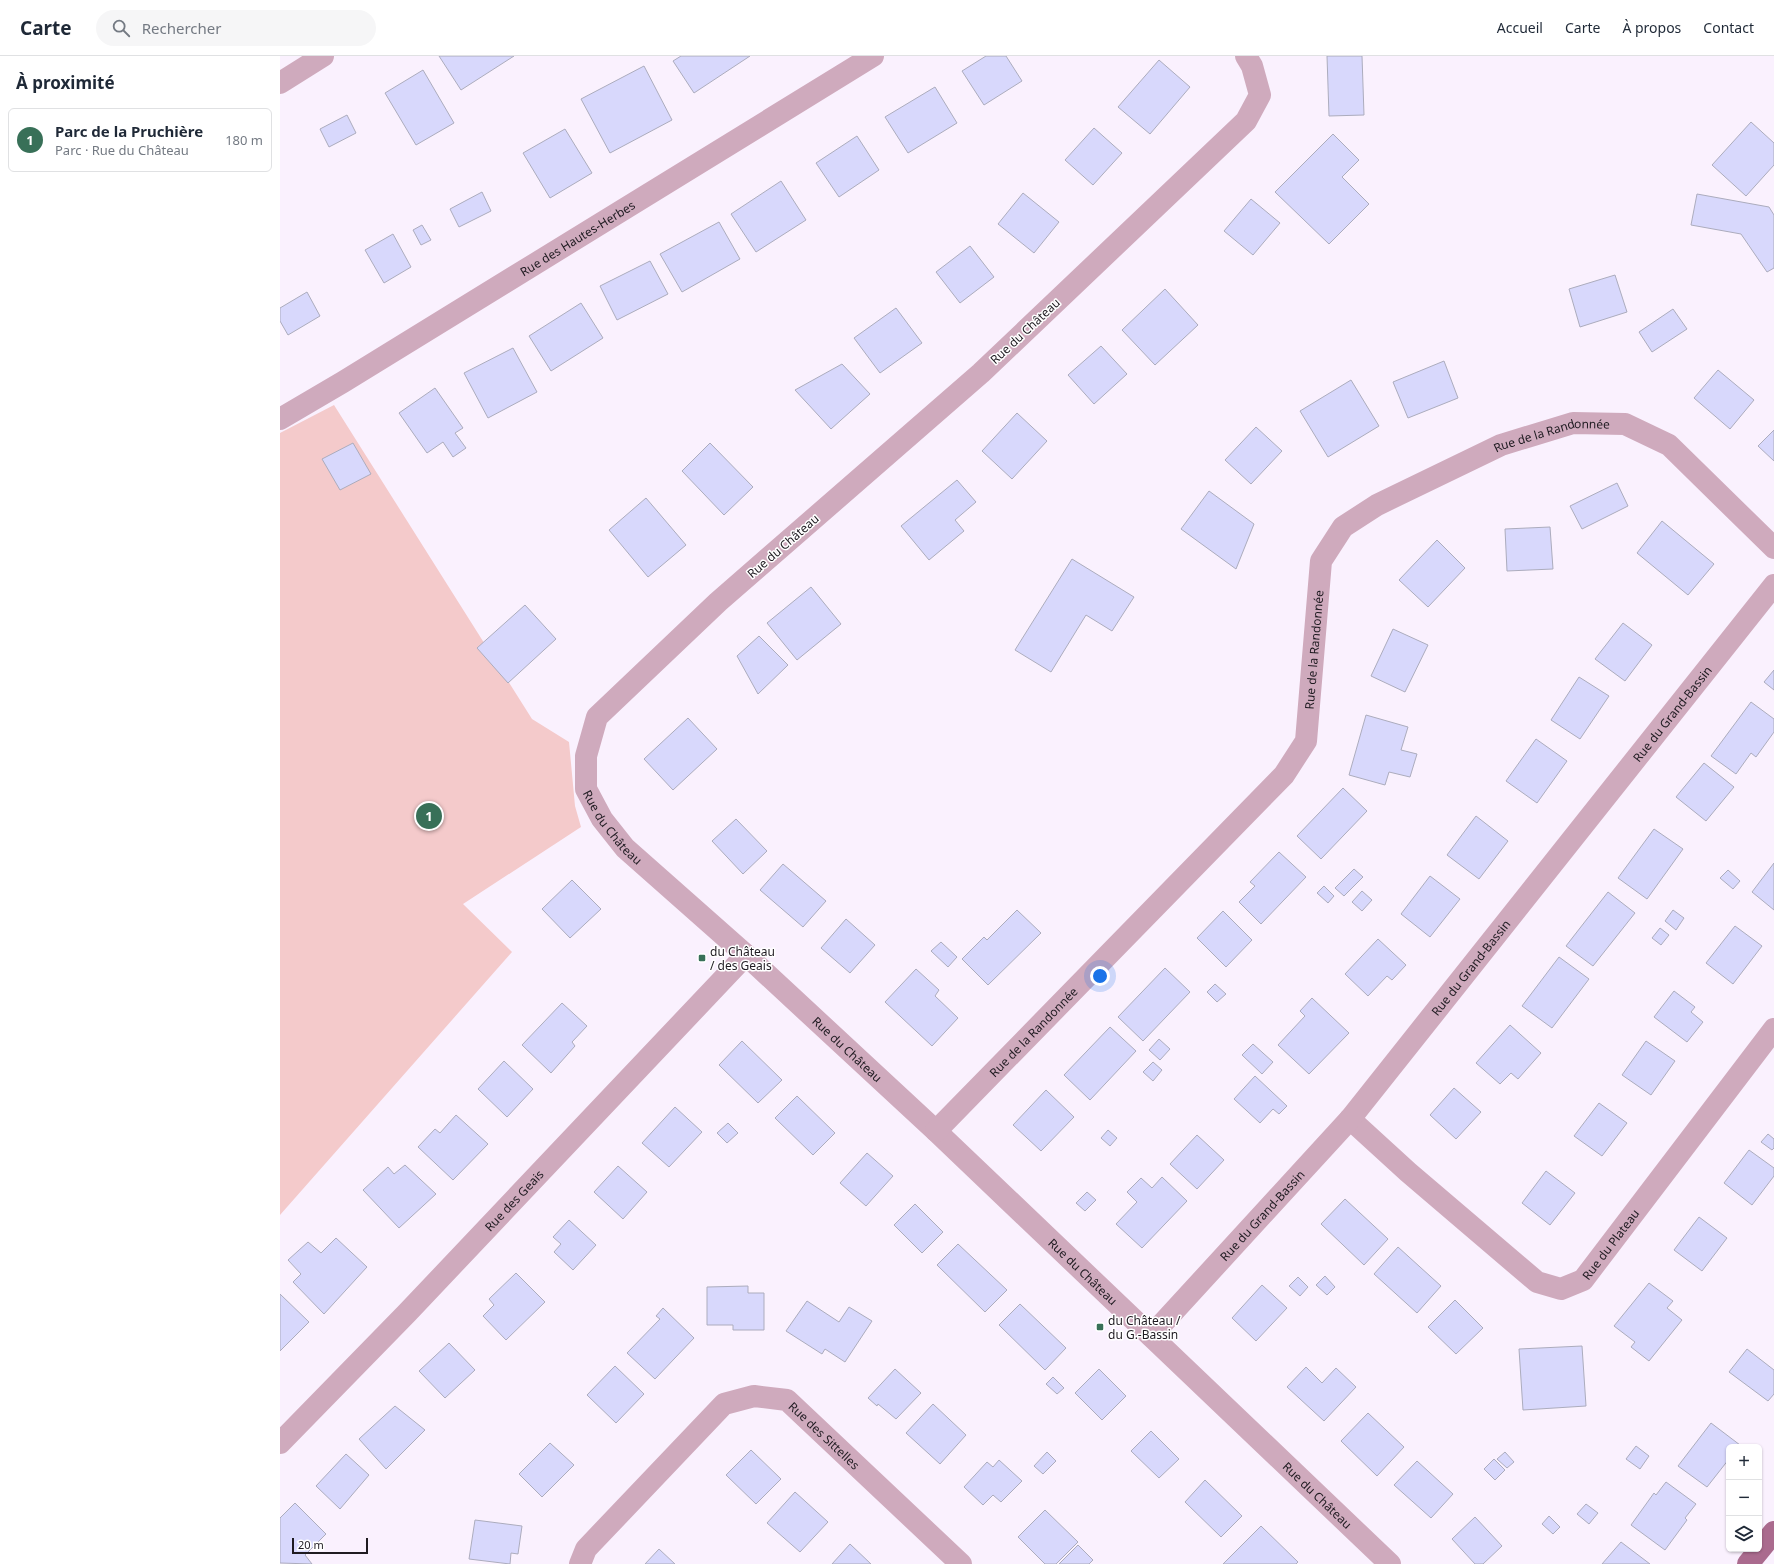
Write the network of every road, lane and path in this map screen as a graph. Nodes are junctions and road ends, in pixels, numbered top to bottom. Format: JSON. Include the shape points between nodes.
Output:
{"nodes":[{"id":1,"x":323,"y":56,"type":"edge"},
{"id":2,"x":873,"y":56,"type":"edge"},
{"id":3,"x":1246,"y":56,"type":"edge"},
{"id":4,"x":280,"y":83,"type":"edge"},
{"id":5,"x":280,"y":419,"type":"edge"},
{"id":6,"x":1774,"y":548,"type":"edge"},
{"id":7,"x":1774,"y":585,"type":"edge"},
{"id":8,"x":746,"y":955,"type":"junction"},
{"id":9,"x":1774,"y":1029,"type":"edge"},
{"id":10,"x":1350,"y":1119,"type":"junction"},
{"id":11,"x":936,"y":1130,"type":"junction"},
{"id":12,"x":1151,"y":1336,"type":"junction"},
{"id":13,"x":280,"y":1443,"type":"edge"},
{"id":14,"x":1774,"y":1532,"type":"edge"},
{"id":15,"x":1382,"y":1561,"type":"edge"},
{"id":16,"x":580,"y":1564,"type":"edge"},
{"id":17,"x":961,"y":1564,"type":"edge"},
{"id":18,"x":1748,"y":1564,"type":"edge"}],
"edges":[{"from":1,"to":4,"type":"street"},
{"from":2,"to":5,"type":"street","name":"Rue des Hautes-Herbes"},
{"from":3,"to":8,"type":"street","name":"Rue du Château","via":[[1252,66],[1260,95],[1246,121],[980,373],[718,602],[598,717],[586,756],[586,789],[602,819],[625,848]]},
{"from":6,"to":11,"type":"street","name":"Rue de la Randonnée","via":[[1669,445],[1625,424],[1573,423],[1501,445],[1377,505],[1343,527],[1321,561],[1306,741],[1284,774]]},
{"from":7,"to":10,"type":"street","name":"Rue du Grand-Bassin"},
{"from":8,"to":11,"type":"street","name":"Rue du Château"},
{"from":8,"to":13,"type":"street","name":"Rue des Geais","via":[[418,1302]]},
{"from":9,"to":10,"type":"street","name":"Rue du Plateau","via":[[1583,1280],[1561,1289],[1537,1282]]},
{"from":10,"to":12,"type":"street","name":"Rue du Grand-Bassin"},
{"from":11,"to":12,"type":"street","name":"Rue du Château"},
{"from":12,"to":15,"type":"street","name":"Rue du Château"},
{"from":14,"to":18,"type":"main road"},
{"from":16,"to":17,"type":"street","name":"Rue des Sittelles","via":[[586,1549],[724,1404],[754,1396],[787,1400]]}]}
